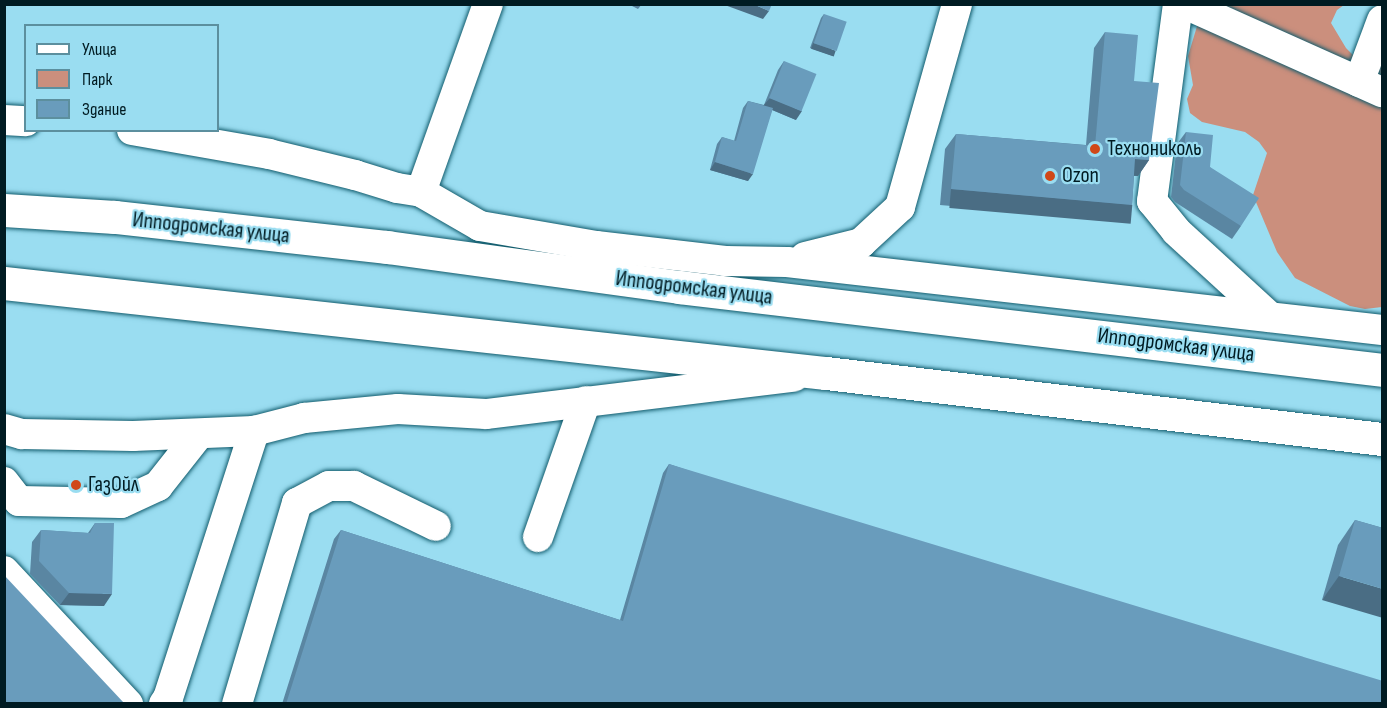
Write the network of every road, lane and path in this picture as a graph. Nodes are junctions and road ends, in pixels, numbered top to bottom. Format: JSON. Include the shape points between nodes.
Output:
{"nodes":[{"id":1,"x":488,"y":4,"type":"edge"},
{"id":2,"x":957,"y":4,"type":"edge"},
{"id":3,"x":1178,"y":4,"type":"edge"},
{"id":4,"x":1185,"y":4,"type":"edge"},
{"id":5,"x":1383,"y":20,"type":"edge"},
{"id":6,"x":1371,"y":87,"type":"edge"},
{"id":7,"x":4,"y":120,"type":"edge"},
{"id":8,"x":24,"y":121,"type":"edge"},
{"id":9,"x":143,"y":132,"type":"edge"},
{"id":10,"x":421,"y":192,"type":"junction"},
{"id":11,"x":4,"y":210,"type":"edge"},
{"id":12,"x":787,"y":262,"type":"junction"},
{"id":13,"x":4,"y":283,"type":"edge"},
{"id":14,"x":1270,"y":317,"type":"junction"},
{"id":15,"x":1383,"y":330,"type":"edge"},
{"id":16,"x":1383,"y":370,"type":"edge"},
{"id":17,"x":826,"y":373,"type":"junction"},
{"id":18,"x":586,"y":400,"type":"junction"},
{"id":19,"x":4,"y":429,"type":"edge"},
{"id":20,"x":254,"y":431,"type":"junction"},
{"id":21,"x":199,"y":434,"type":"junction"},
{"id":22,"x":1383,"y":439,"type":"edge"},
{"id":23,"x":4,"y":482,"type":"edge"},
{"id":24,"x":436,"y":526,"type":"dead end"},
{"id":25,"x":538,"y":537,"type":"dead end"},
{"id":26,"x":4,"y":571,"type":"edge"},
{"id":27,"x":170,"y":702,"type":"edge"},
{"id":28,"x":128,"y":704,"type":"edge"},
{"id":29,"x":237,"y":704,"type":"edge"}],
"edges":[{"from":1,"to":10,"type":"street"},
{"from":2,"to":12,"type":"street","via":[[900,207],[861,243]]},
{"from":3,"to":14,"type":"street","via":[[1152,201],[1176,231]]},
{"from":4,"to":6,"type":"street"},
{"from":5,"to":6,"type":"street"},
{"from":7,"to":8,"type":"street"},
{"from":9,"to":10,"type":"street","via":[[269,154]]},
{"from":10,"to":12,"type":"street","via":[[480,226],[596,246],[725,261]]},
{"from":11,"to":16,"type":"highway","name":"Ипподромская улица","via":[[115,217],[387,247],[679,287]]},
{"from":12,"to":14,"type":"street"},
{"from":13,"to":17,"type":"highway"},
{"from":14,"to":15,"type":"street"},
{"from":17,"to":18,"type":"street"},
{"from":17,"to":22,"type":"highway"},
{"from":18,"to":20,"type":"street","via":[[486,414],[398,409],[304,418]]},
{"from":18,"to":25,"type":"street"},
{"from":19,"to":21,"type":"street","via":[[33,434]]},
{"from":20,"to":21,"type":"street"},
{"from":20,"to":27,"type":"street"},
{"from":21,"to":23,"type":"street","via":[[158,486],[121,503],[19,501]]},
{"from":24,"to":29,"type":"street","via":[[354,486],[329,486],[297,503]]},
{"from":26,"to":28,"type":"street"}]}
